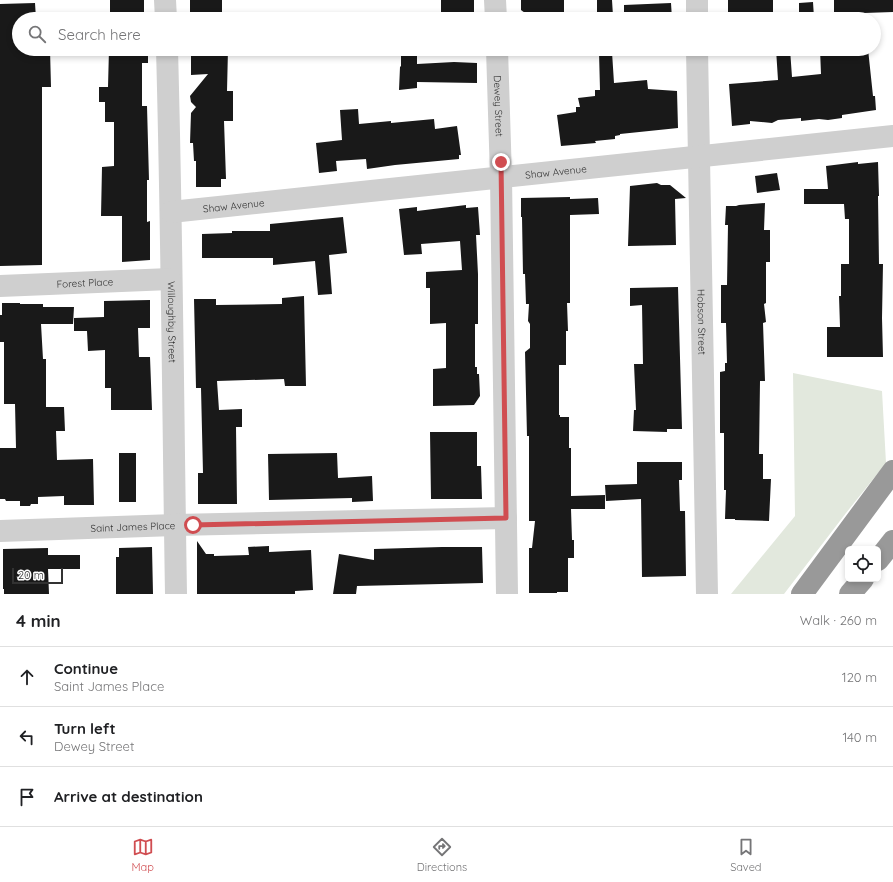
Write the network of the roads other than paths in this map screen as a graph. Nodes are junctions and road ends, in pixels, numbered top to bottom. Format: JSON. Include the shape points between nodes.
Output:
{"nodes":[{"id":1,"x":165,"y":0,"type":"edge"},
{"id":2,"x":495,"y":0,"type":"edge"},
{"id":3,"x":697,"y":0,"type":"edge"},
{"id":4,"x":166,"y":12,"type":"edge"},
{"id":5,"x":496,"y":12,"type":"edge"},
{"id":6,"x":697,"y":12,"type":"edge"},
{"id":7,"x":167,"y":56,"type":"edge"},
{"id":8,"x":497,"y":56,"type":"edge"},
{"id":9,"x":697,"y":56,"type":"edge"},
{"id":10,"x":893,"y":136,"type":"edge"},
{"id":11,"x":699,"y":156,"type":"junction"},
{"id":12,"x":501,"y":177,"type":"junction"},
{"id":13,"x":171,"y":212,"type":"junction"},
{"id":14,"x":170,"y":279,"type":"junction"},
{"id":15,"x":0,"y":286,"type":"edge"},
{"id":16,"x":893,"y":471,"type":"edge"},
{"id":17,"x":506,"y":518,"type":"junction"},
{"id":18,"x":175,"y":525,"type":"junction"},
{"id":19,"x":0,"y":531,"type":"edge"},
{"id":20,"x":893,"y":541,"type":"edge"},
{"id":21,"x":881,"y":556,"type":"edge"},
{"id":22,"x":860,"y":582,"type":"edge"},
{"id":23,"x":176,"y":594,"type":"edge"},
{"id":24,"x":507,"y":594,"type":"edge"},
{"id":25,"x":707,"y":594,"type":"edge"},
{"id":26,"x":802,"y":594,"type":"edge"},
{"id":27,"x":850,"y":594,"type":"edge"}],
"edges":[{"from":1,"to":4,"type":"street"},
{"from":2,"to":5,"type":"street"},
{"from":3,"to":6,"type":"street"},
{"from":7,"to":13,"type":"street","name":"Willoughby Street"},
{"from":8,"to":12,"type":"street","name":"Dewey Street"},
{"from":9,"to":11,"type":"street","name":"Hobson Street"},
{"from":10,"to":11,"type":"street","name":"Shaw Avenue"},
{"from":11,"to":12,"type":"street","name":"Shaw Avenue"},
{"from":11,"to":25,"type":"street","name":"Hobson Street"},
{"from":12,"to":13,"type":"street","name":"Shaw Avenue"},
{"from":12,"to":17,"type":"street","name":"Dewey Street"},
{"from":13,"to":14,"type":"street","name":"Willoughby Street"},
{"from":14,"to":15,"type":"street","name":"Forest Place"},
{"from":14,"to":18,"type":"street","name":"Willoughby Street"},
{"from":16,"to":26,"type":"highway"},
{"from":17,"to":18,"type":"street","name":"Saint James Place"},
{"from":17,"to":24,"type":"street","name":"Dewey Street"},
{"from":18,"to":19,"type":"street","name":"Saint James Place"},
{"from":18,"to":23,"type":"street","name":"Willoughby Street"},
{"from":20,"to":21,"type":"highway"},
{"from":22,"to":27,"type":"highway"}]}
